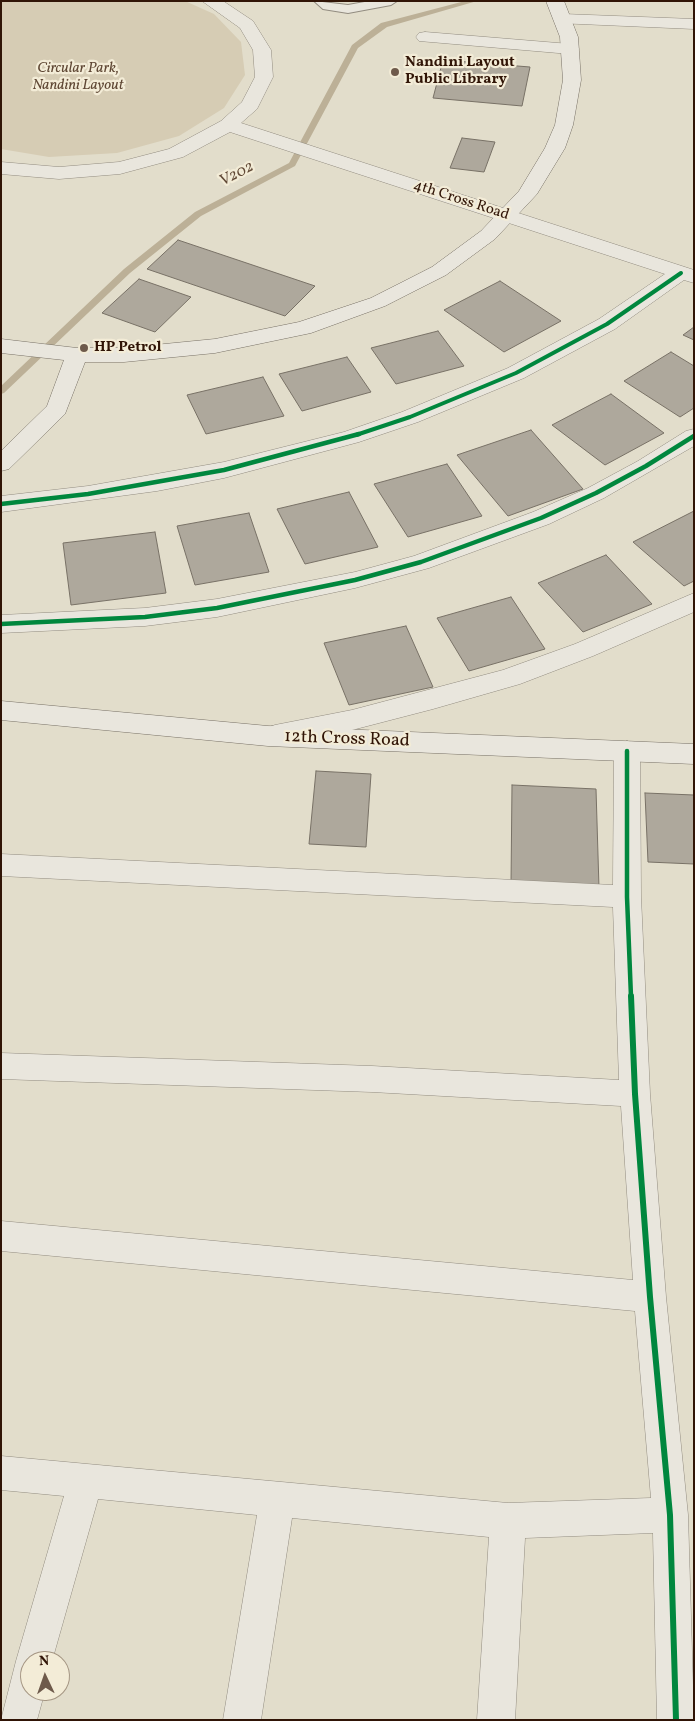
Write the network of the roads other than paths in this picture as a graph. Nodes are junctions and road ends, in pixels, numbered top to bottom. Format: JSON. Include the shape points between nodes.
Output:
{"nodes":[{"id":1,"x":211,"y":1,"type":"edge"},
{"id":2,"x":320,"y":1,"type":"edge"},
{"id":3,"x":392,"y":1,"type":"edge"},
{"id":4,"x":559,"y":10,"type":"edge"},
{"id":5,"x":694,"y":24,"type":"edge"},
{"id":6,"x":426,"y":37,"type":"dead end"},
{"id":7,"x":570,"y":49,"type":"junction"},
{"id":8,"x":228,"y":125,"type":"junction"},
{"id":9,"x":1,"y":168,"type":"edge"},
{"id":10,"x":507,"y":216,"type":"junction"},
{"id":11,"x":688,"y":275,"type":"edge"},
{"id":12,"x":5,"y":347,"type":"edge"},
{"id":13,"x":67,"y":355,"type":"junction"},
{"id":14,"x":694,"y":436,"type":"edge"},
{"id":15,"x":1,"y":464,"type":"edge"},
{"id":16,"x":1,"y":504,"type":"edge"},
{"id":17,"x":687,"y":609,"type":"edge"},
{"id":18,"x":1,"y":624,"type":"edge"},
{"id":19,"x":1,"y":710,"type":"edge"},
{"id":20,"x":268,"y":736,"type":"junction"},
{"id":21,"x":627,"y":751,"type":"junction"},
{"id":22,"x":694,"y":754,"type":"edge"},
{"id":23,"x":1,"y":865,"type":"edge"},
{"id":24,"x":628,"y":897,"type":"junction"},
{"id":25,"x":1,"y":1066,"type":"edge"},
{"id":26,"x":635,"y":1094,"type":"junction"},
{"id":27,"x":1,"y":1236,"type":"edge"},
{"id":28,"x":650,"y":1297,"type":"junction"},
{"id":29,"x":1,"y":1473,"type":"edge"},
{"id":30,"x":86,"y":1481,"type":"junction"},
{"id":31,"x":277,"y":1500,"type":"junction"},
{"id":32,"x":670,"y":1515,"type":"junction"},
{"id":33,"x":508,"y":1521,"type":"junction"},
{"id":34,"x":37,"y":1651,"type":"edge"},
{"id":35,"x":23,"y":1701,"type":"edge"},
{"id":36,"x":18,"y":1720,"type":"edge"},
{"id":37,"x":242,"y":1720,"type":"edge"},
{"id":38,"x":496,"y":1720,"type":"edge"},
{"id":39,"x":676,"y":1720,"type":"edge"}],
"edges":[{"from":1,"to":8,"type":"street","via":[[247,25],[262,50],[264,77],[250,105]]},
{"from":2,"to":3,"type":"lane","via":[[328,6],[348,9]]},
{"from":4,"to":5,"type":"street"},
{"from":4,"to":7,"type":"street"},
{"from":6,"to":7,"type":"street"},
{"from":7,"to":10,"type":"street","via":[[572,80],[564,125],[542,171]]},
{"from":8,"to":9,"type":"street","via":[[176,153],[120,168],[59,173]]},
{"from":8,"to":10,"type":"street","name":"4th Cross Road"},
{"from":10,"to":11,"type":"street","name":"4th Cross Road"},
{"from":10,"to":13,"type":"street","via":[[488,235],[439,271],[378,302],[327,320],[215,346],[133,354]]},
{"from":11,"to":16,"type":"street","via":[[564,349],[464,396],[402,420],[224,470],[88,494]]},
{"from":12,"to":13,"type":"street"},
{"from":13,"to":15,"type":"street","via":[[57,409]]},
{"from":14,"to":18,"type":"street","via":[[596,493],[541,518],[420,562],[355,580],[217,608],[136,618]]},
{"from":17,"to":20,"type":"street","via":[[511,677],[352,720]]},
{"from":19,"to":20,"type":"street","name":"12th Cross Road"},
{"from":20,"to":21,"type":"street","name":"12th Cross Road"},
{"from":21,"to":22,"type":"street","name":"12th Cross Road"},
{"from":21,"to":24,"type":"street"},
{"from":23,"to":24,"type":"street"},
{"from":24,"to":26,"type":"street"},
{"from":25,"to":26,"type":"street","via":[[372,1079]]},
{"from":26,"to":28,"type":"street"},
{"from":27,"to":28,"type":"street"},
{"from":28,"to":32,"type":"street"},
{"from":29,"to":30,"type":"street"},
{"from":30,"to":31,"type":"street"},
{"from":30,"to":34,"type":"street"},
{"from":31,"to":33,"type":"street"},
{"from":31,"to":37,"type":"street"},
{"from":32,"to":33,"type":"street"},
{"from":32,"to":39,"type":"street"},
{"from":33,"to":38,"type":"street"},
{"from":35,"to":36,"type":"street"}]}
